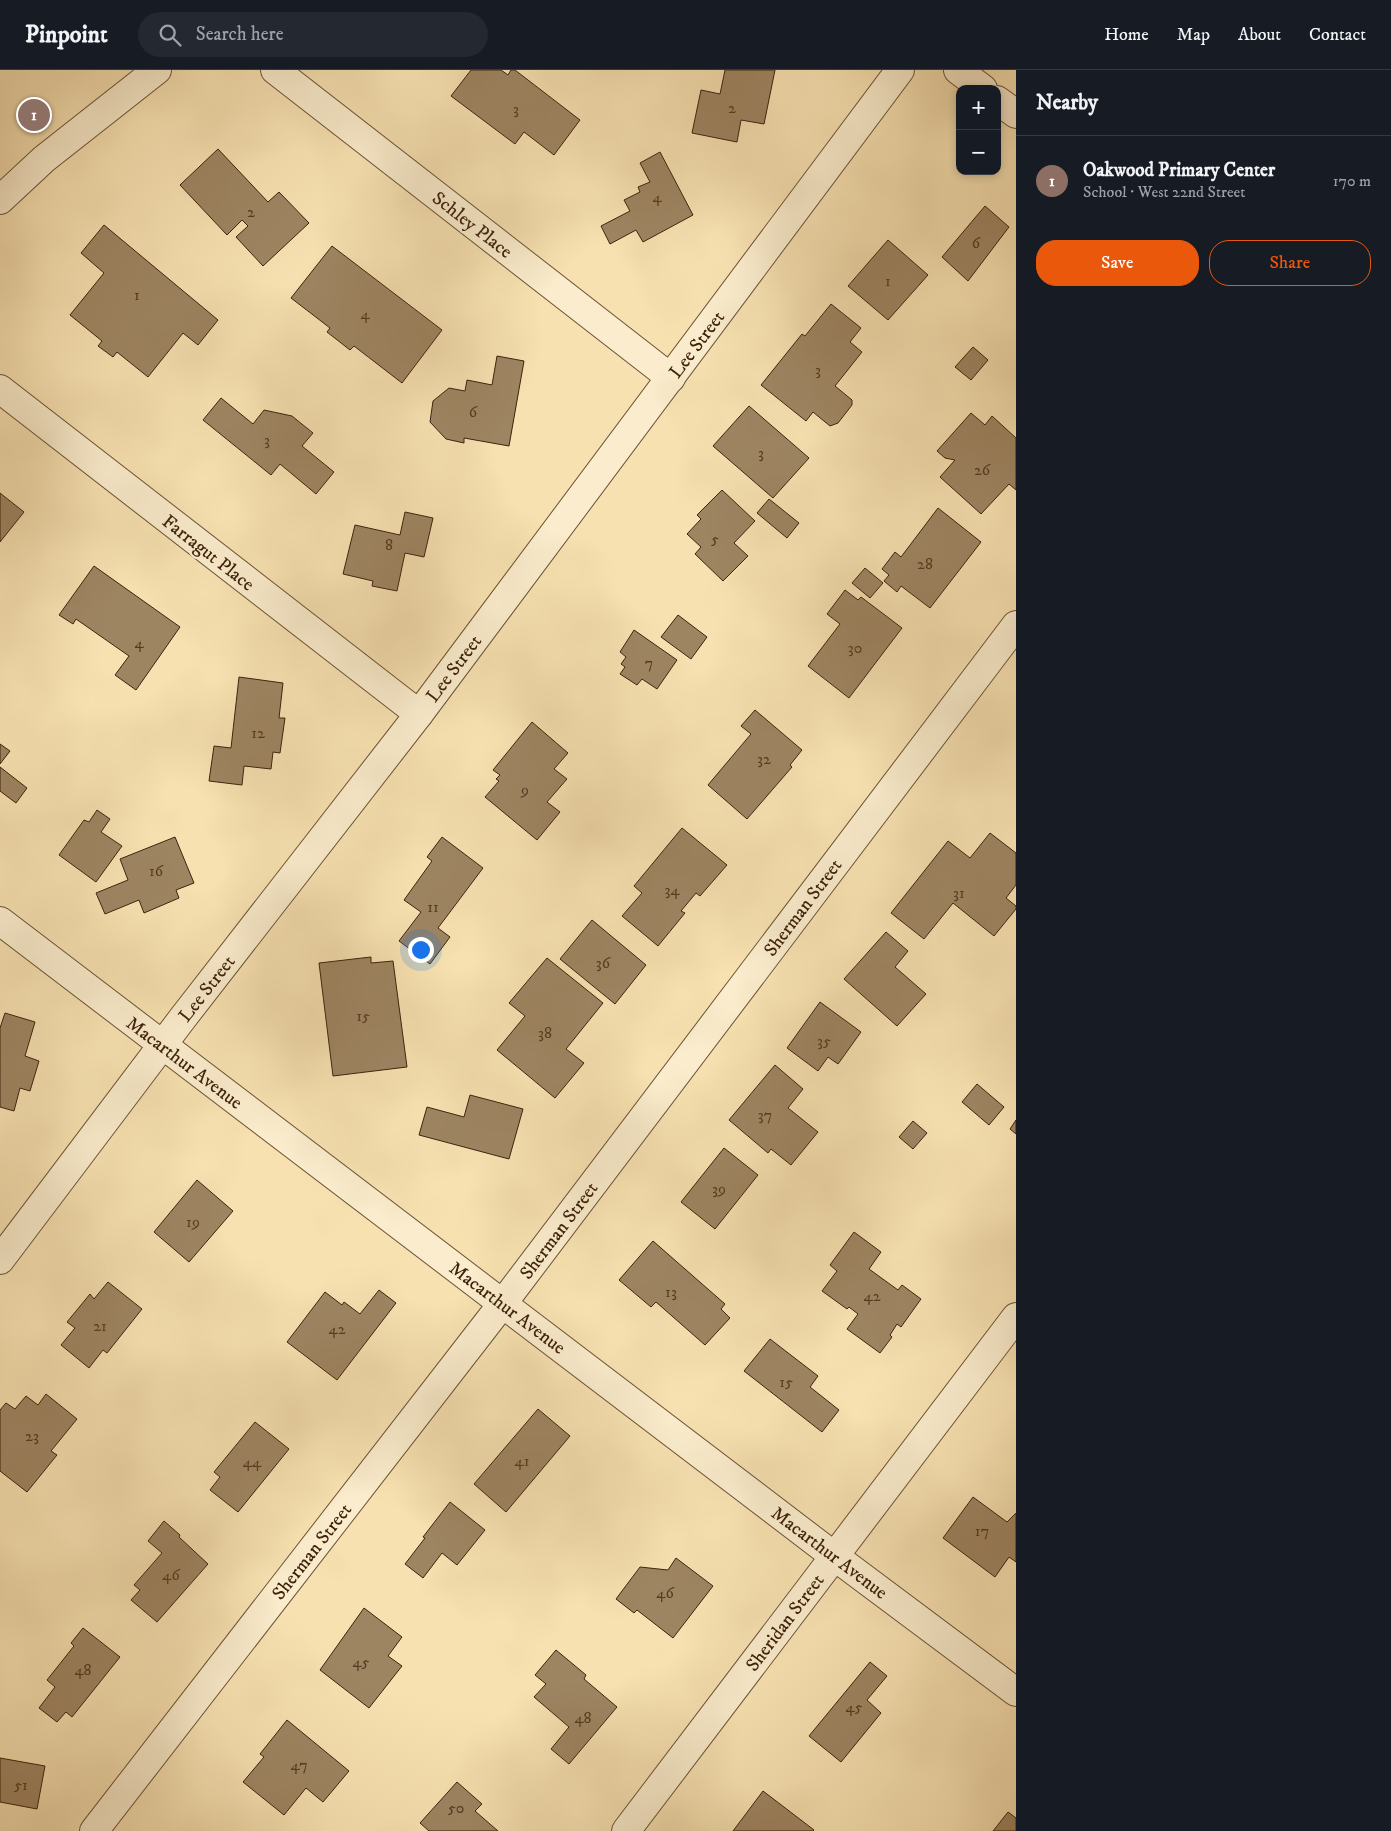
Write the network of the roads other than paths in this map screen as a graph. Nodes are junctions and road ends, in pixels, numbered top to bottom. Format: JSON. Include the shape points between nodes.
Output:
{"nodes":[{"id":1,"x":157,"y":70,"type":"edge"},
{"id":2,"x":276,"y":70,"type":"edge"},
{"id":3,"x":900,"y":70,"type":"edge"},
{"id":4,"x":958,"y":70,"type":"edge"},
{"id":5,"x":978,"y":85,"type":"edge"},
{"id":6,"x":1001,"y":103,"type":"edge"},
{"id":7,"x":1016,"y":114,"type":"edge"},
{"id":8,"x":0,"y":200,"type":"edge"},
{"id":9,"x":670,"y":378,"type":"junction"},
{"id":10,"x":0,"y":389,"type":"edge"},
{"id":11,"x":1016,"y":625,"type":"edge"},
{"id":12,"x":419,"y":714,"type":"junction"},
{"id":13,"x":0,"y":921,"type":"edge"},
{"id":14,"x":162,"y":1046,"type":"junction"},
{"id":15,"x":0,"y":1260,"type":"edge"},
{"id":16,"x":503,"y":1303,"type":"junction"},
{"id":17,"x":1016,"y":1317,"type":"edge"},
{"id":18,"x":834,"y":1556,"type":"junction"},
{"id":19,"x":1016,"y":1692,"type":"edge"},
{"id":20,"x":94,"y":1831,"type":"edge"},
{"id":21,"x":626,"y":1831,"type":"edge"}],
"edges":[{"from":1,"to":8,"type":"street","via":[[44,159]]},
{"from":2,"to":9,"type":"street","name":"Schley Place"},
{"from":3,"to":9,"type":"street","name":"Lee Street"},
{"from":4,"to":5,"type":"street"},
{"from":6,"to":7,"type":"street"},
{"from":9,"to":12,"type":"street","name":"Lee Street"},
{"from":10,"to":12,"type":"street","name":"Farragut Place"},
{"from":11,"to":16,"type":"street","name":"Sherman Street"},
{"from":12,"to":14,"type":"street","name":"Lee Street"},
{"from":13,"to":14,"type":"street","name":"Macarthur Avenue"},
{"from":14,"to":15,"type":"street","name":"Lee Street"},
{"from":14,"to":16,"type":"street","name":"Macarthur Avenue"},
{"from":16,"to":18,"type":"street","name":"Macarthur Avenue"},
{"from":16,"to":20,"type":"street","name":"Sherman Street"},
{"from":17,"to":18,"type":"street","name":"Sheridan Street"},
{"from":18,"to":19,"type":"street","name":"Macarthur Avenue"},
{"from":18,"to":21,"type":"street","name":"Sheridan Street"}]}
